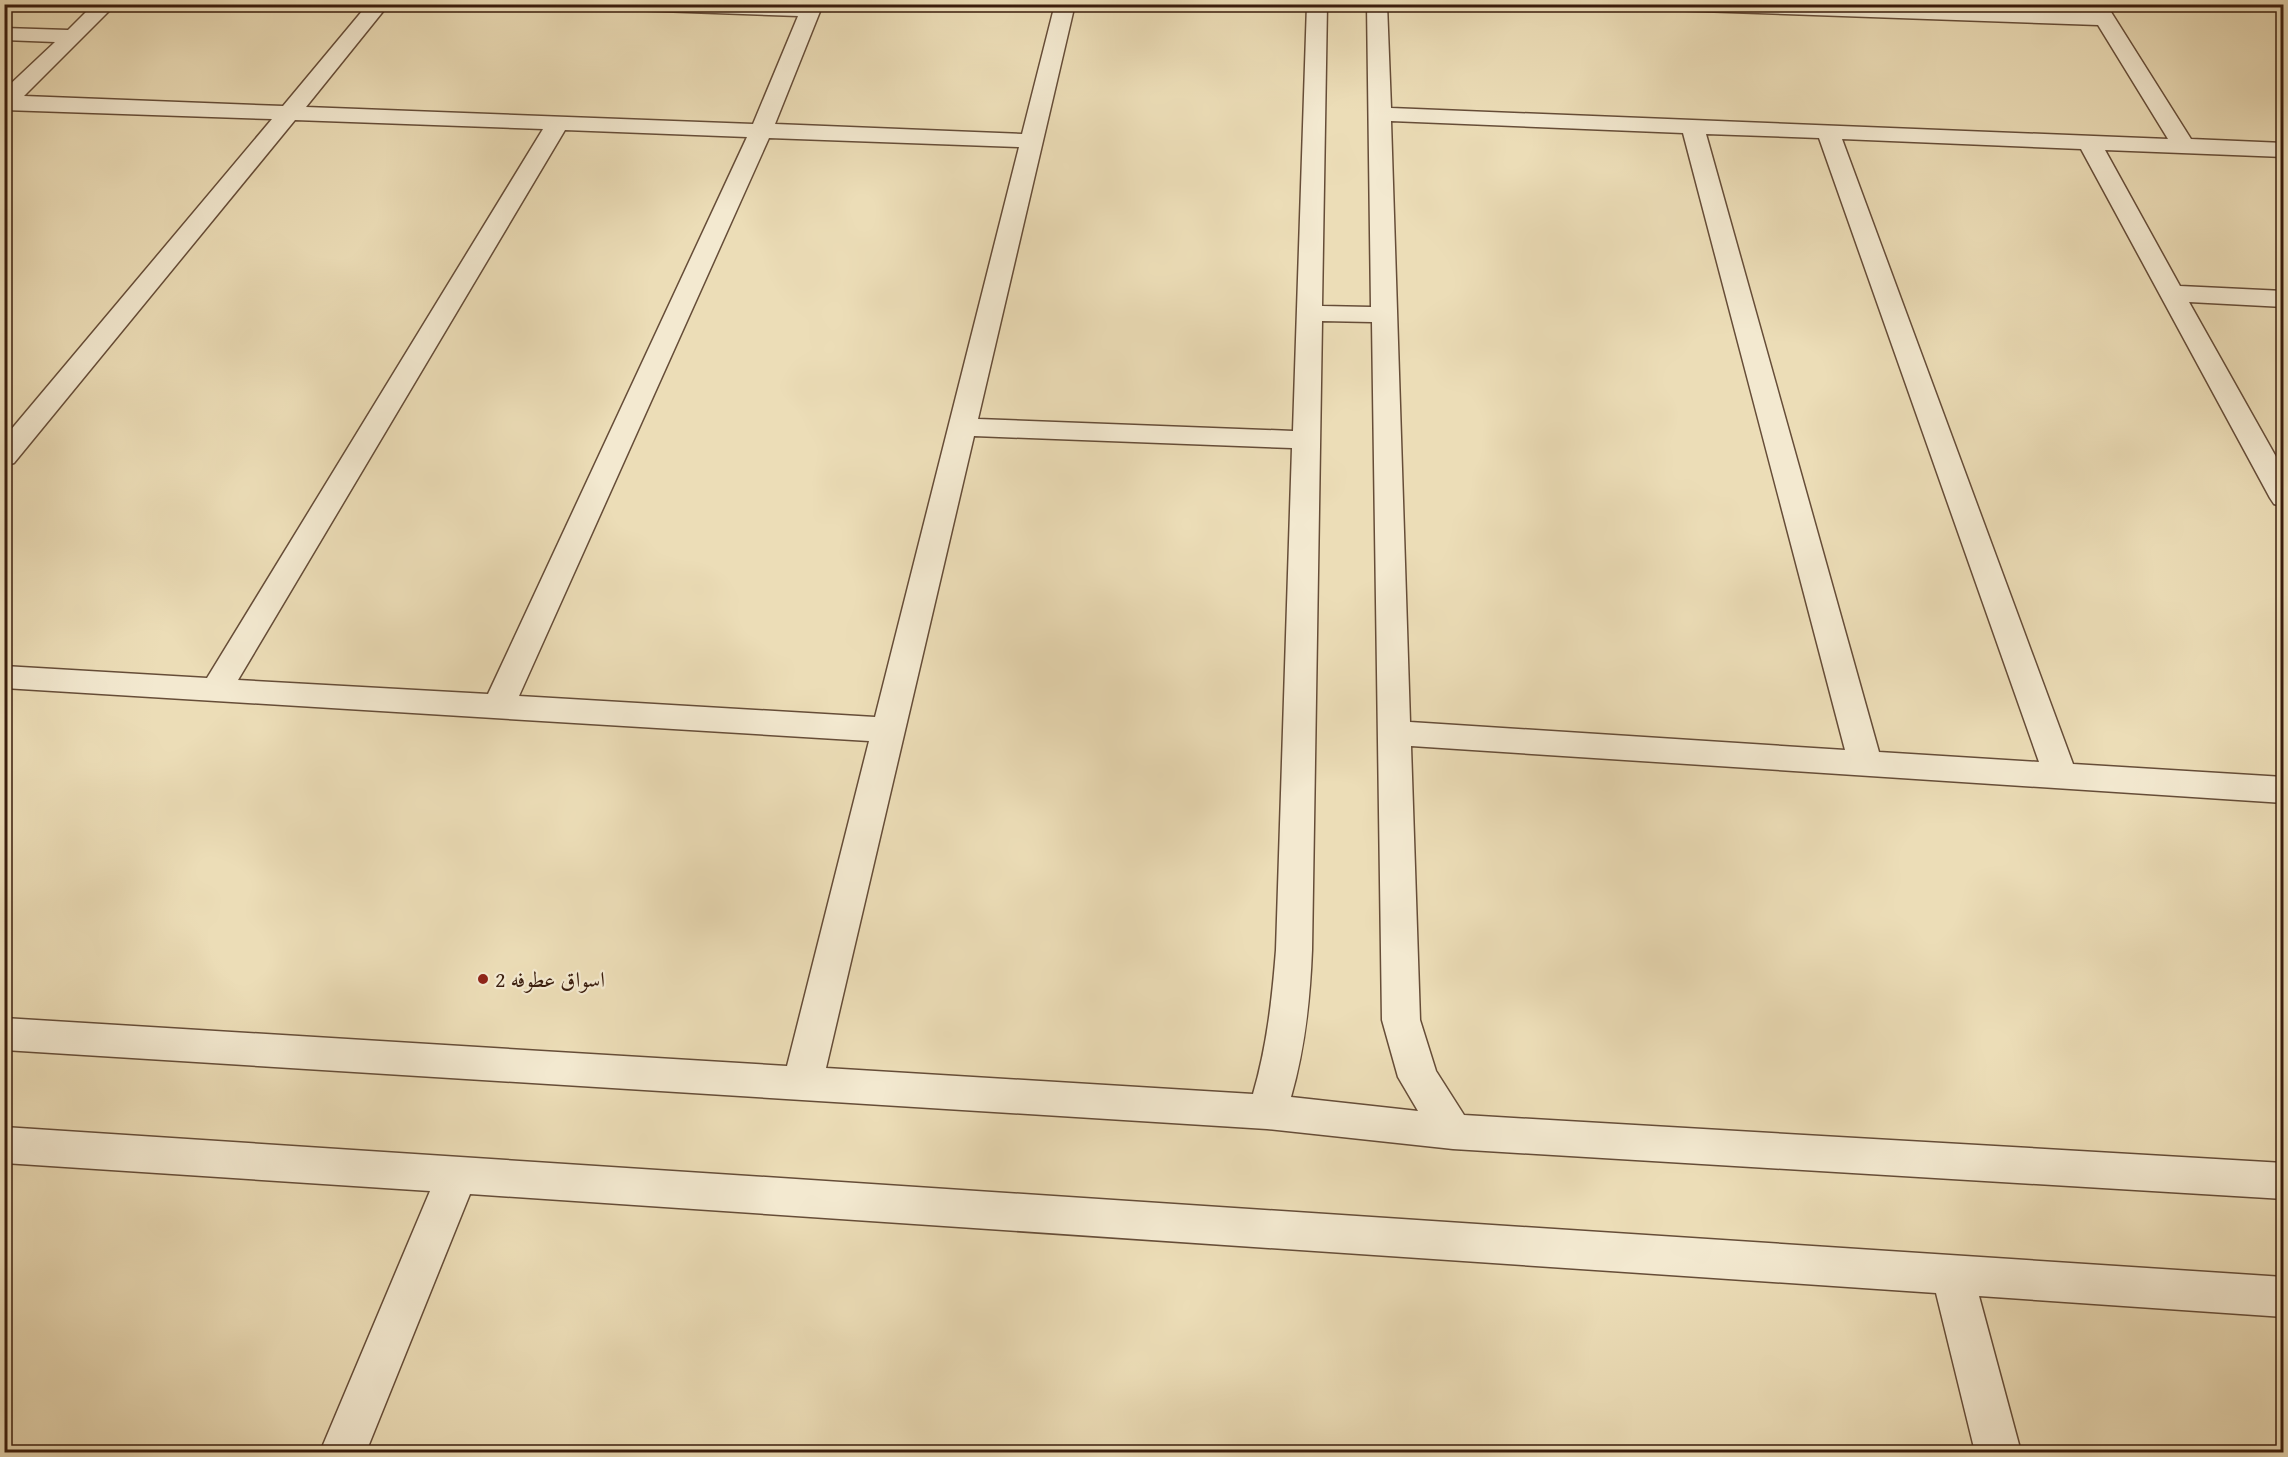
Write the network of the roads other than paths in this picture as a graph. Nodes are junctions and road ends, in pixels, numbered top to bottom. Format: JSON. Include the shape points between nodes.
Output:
{"nodes":[{"id":1,"x":106,"y":4,"type":"edge"},
{"id":2,"x":379,"y":4,"type":"edge"},
{"id":3,"x":630,"y":4,"type":"edge"},
{"id":4,"x":1065,"y":4,"type":"edge"},
{"id":5,"x":1317,"y":4,"type":"edge"},
{"id":6,"x":1377,"y":4,"type":"edge"},
{"id":7,"x":1670,"y":4,"type":"edge"},
{"id":8,"x":812,"y":7,"type":"edge"},
{"id":9,"x":1892,"y":8,"type":"edge"},
{"id":10,"x":2100,"y":11,"type":"edge"},
{"id":11,"x":4,"y":34,"type":"edge"},
{"id":12,"x":73,"y":36,"type":"junction"},
{"id":13,"x":5,"y":103,"type":"edge"},
{"id":14,"x":289,"y":113,"type":"junction"},
{"id":15,"x":1379,"y":114,"type":"junction"},
{"id":16,"x":558,"y":123,"type":"junction"},
{"id":17,"x":1693,"y":127,"type":"junction"},
{"id":18,"x":761,"y":131,"type":"junction"},
{"id":19,"x":1828,"y":132,"type":"junction"},
{"id":20,"x":1032,"y":141,"type":"junction"},
{"id":21,"x":2089,"y":142,"type":"junction"},
{"id":22,"x":2184,"y":146,"type":"junction"},
{"id":23,"x":2283,"y":150,"type":"edge"},
{"id":24,"x":2172,"y":293,"type":"junction"},
{"id":25,"x":2283,"y":298,"type":"edge"},
{"id":26,"x":1310,"y":313,"type":"junction"},
{"id":27,"x":1384,"y":315,"type":"junction"},
{"id":28,"x":962,"y":427,"type":"junction"},
{"id":29,"x":1306,"y":440,"type":"junction"},
{"id":30,"x":4,"y":457,"type":"edge"},
{"id":31,"x":2283,"y":498,"type":"edge"},
{"id":32,"x":4,"y":677,"type":"edge"},
{"id":33,"x":216,"y":690,"type":"junction"},
{"id":34,"x":498,"y":707,"type":"junction"},
{"id":35,"x":889,"y":730,"type":"junction"},
{"id":36,"x":1393,"y":733,"type":"junction"},
{"id":37,"x":1865,"y":763,"type":"junction"},
{"id":38,"x":2061,"y":776,"type":"junction"},
{"id":39,"x":2283,"y":790,"type":"edge"},
{"id":40,"x":4,"y":1034,"type":"edge"},
{"id":41,"x":802,"y":1085,"type":"junction"},
{"id":42,"x":1267,"y":1112,"type":"junction"},
{"id":43,"x":1453,"y":1132,"type":"junction"},
{"id":44,"x":4,"y":1145,"type":"edge"},
{"id":45,"x":457,"y":1175,"type":"junction"},
{"id":46,"x":2283,"y":1181,"type":"edge"},
{"id":47,"x":1952,"y":1275,"type":"junction"},
{"id":48,"x":2283,"y":1297,"type":"edge"},
{"id":49,"x":343,"y":1452,"type":"edge"},
{"id":50,"x":1998,"y":1452,"type":"edge"}],
"edges":[{"from":1,"to":12,"type":"street"},
{"from":2,"to":14,"type":"street"},
{"from":3,"to":8,"type":"street"},
{"from":4,"to":20,"type":"street"},
{"from":5,"to":26,"type":"street"},
{"from":6,"to":15,"type":"street"},
{"from":7,"to":9,"type":"street"},
{"from":8,"to":18,"type":"street"},
{"from":9,"to":10,"type":"street"},
{"from":10,"to":22,"type":"street"},
{"from":11,"to":12,"type":"street"},
{"from":12,"to":13,"type":"street"},
{"from":13,"to":14,"type":"street"},
{"from":14,"to":16,"type":"street"},
{"from":14,"to":30,"type":"street"},
{"from":15,"to":17,"type":"street"},
{"from":15,"to":27,"type":"street"},
{"from":16,"to":18,"type":"street"},
{"from":16,"to":33,"type":"street"},
{"from":17,"to":19,"type":"street"},
{"from":17,"to":37,"type":"street"},
{"from":18,"to":20,"type":"street"},
{"from":18,"to":34,"type":"street"},
{"from":19,"to":21,"type":"street"},
{"from":19,"to":38,"type":"street"},
{"from":20,"to":28,"type":"street"},
{"from":21,"to":22,"type":"street"},
{"from":21,"to":24,"type":"street"},
{"from":22,"to":23,"type":"street"},
{"from":24,"to":25,"type":"street"},
{"from":24,"to":31,"type":"street"},
{"from":26,"to":27,"type":"street"},
{"from":26,"to":29,"type":"street"},
{"from":27,"to":36,"type":"street"},
{"from":28,"to":29,"type":"street"},
{"from":28,"to":35,"type":"street"},
{"from":29,"to":42,"type":"street","via":[[1291,1003],[1283,1057]]},
{"from":32,"to":33,"type":"street"},
{"from":33,"to":34,"type":"street"},
{"from":34,"to":35,"type":"street"},
{"from":35,"to":41,"type":"street"},
{"from":36,"to":37,"type":"street"},
{"from":36,"to":43,"type":"street","via":[[1401,1020],[1418,1077]]},
{"from":37,"to":38,"type":"street"},
{"from":38,"to":39,"type":"street"},
{"from":40,"to":41,"type":"street"},
{"from":41,"to":42,"type":"street"},
{"from":42,"to":43,"type":"street"},
{"from":43,"to":46,"type":"street"},
{"from":44,"to":45,"type":"street"},
{"from":45,"to":47,"type":"street"},
{"from":45,"to":49,"type":"street"},
{"from":47,"to":48,"type":"street"},
{"from":47,"to":50,"type":"street"}]}
